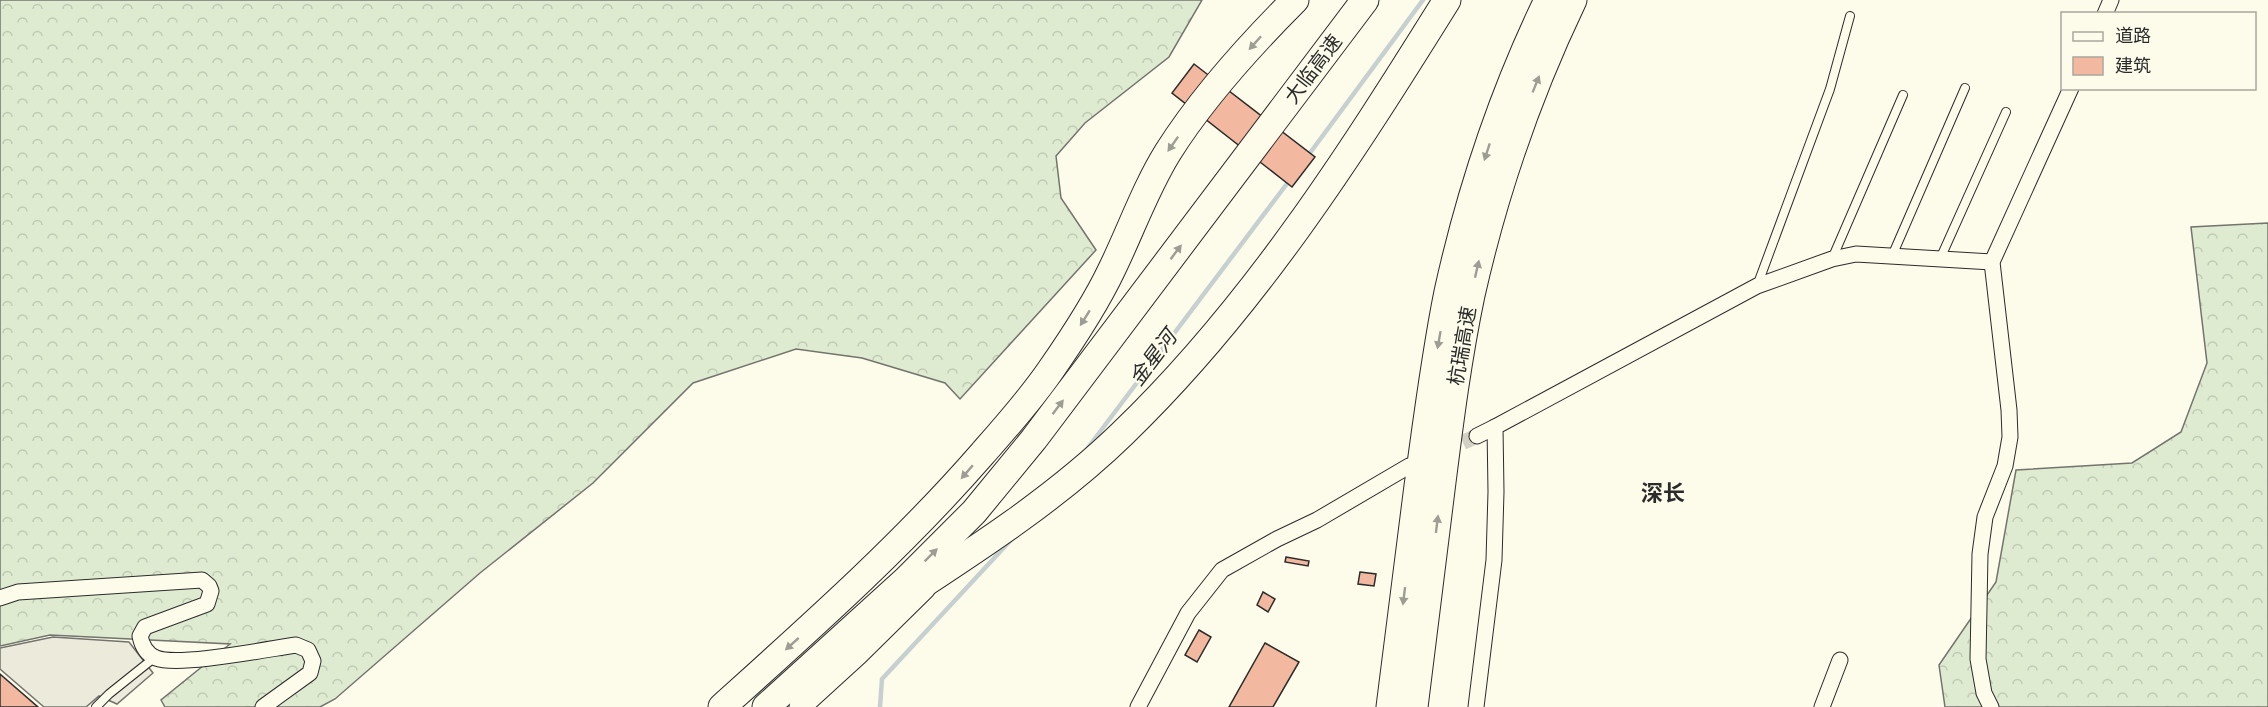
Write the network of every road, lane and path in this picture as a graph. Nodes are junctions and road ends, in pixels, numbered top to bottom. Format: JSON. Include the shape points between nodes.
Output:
{"nodes":[{"id":1,"x":1295,"y":0,"type":"edge"},
{"id":2,"x":1365,"y":0,"type":"edge"},
{"id":3,"x":1447,"y":0,"type":"edge"},
{"id":4,"x":1548,"y":0,"type":"edge"},
{"id":5,"x":1573,"y":0,"type":"edge"},
{"id":6,"x":1850,"y":16,"type":"dead end"},
{"id":7,"x":1965,"y":88,"type":"dead end"},
{"id":8,"x":2070,"y":90,"type":"edge"},
{"id":9,"x":1903,"y":95,"type":"dead end"},
{"id":10,"x":2006,"y":112,"type":"dead end"},
{"id":11,"x":1892,"y":256,"type":"junction"},
{"id":12,"x":1833,"y":259,"type":"junction"},
{"id":13,"x":1940,"y":259,"type":"junction"},
{"id":14,"x":1992,"y":261,"type":"junction"},
{"id":15,"x":1757,"y":286,"type":"junction"},
{"id":16,"x":1495,"y":427,"type":"junction"},
{"id":17,"x":1477,"y":436,"type":"tunnel mouth"},
{"id":18,"x":1409,"y":466,"type":"dead end"},
{"id":19,"x":1430,"y":573,"type":"junction"},
{"id":20,"x":939,"y":574,"type":"junction"},
{"id":21,"x":0,"y":598,"type":"edge"},
{"id":22,"x":822,"y":617,"type":"junction"},
{"id":23,"x":842,"y":638,"type":"junction"},
{"id":24,"x":1396,"y":654,"type":"junction"},
{"id":25,"x":155,"y":658,"type":"junction"},
{"id":26,"x":1840,"y":660,"type":"dead end"},
{"id":27,"x":96,"y":707,"type":"edge"},
{"id":28,"x":263,"y":707,"type":"edge"},
{"id":29,"x":722,"y":707,"type":"edge"},
{"id":30,"x":766,"y":707,"type":"edge"},
{"id":31,"x":800,"y":707,"type":"edge"},
{"id":32,"x":1138,"y":707,"type":"edge"},
{"id":33,"x":1385,"y":707,"type":"edge"},
{"id":34,"x":1390,"y":707,"type":"edge"},
{"id":35,"x":1414,"y":707,"type":"edge"},
{"id":36,"x":1428,"y":707,"type":"edge"},
{"id":37,"x":1476,"y":707,"type":"edge"},
{"id":38,"x":1822,"y":707,"type":"edge"},
{"id":39,"x":1991,"y":707,"type":"edge"}],
"edges":[{"from":1,"to":22,"type":"highway","one_way":true,"via":[[1208,98],[1168,152],[1112,271],[1048,374],[956,484]]},
{"from":23,"to":2,"type":"highway","name":"大临高速","one_way":true,"via":[[974,512],[1034,439]]},
{"from":3,"to":20,"type":"highway","via":[[1286,244],[1230,316],[1155,401],[1071,480]]},
{"from":4,"to":24,"type":"highway","name":"杭瑞高速","one_way":true,"via":[[1494,130],[1449,291],[1432,385]]},
{"from":19,"to":5,"type":"highway","name":"杭瑞高速","one_way":true,"via":[[1456,378],[1480,255],[1516,137]]},
{"from":6,"to":15,"type":"lane","via":[[1830,88]]},
{"from":7,"to":11,"type":"lane"},
{"from":8,"to":14,"type":"street"},
{"from":9,"to":12,"type":"lane"},
{"from":10,"to":13,"type":"lane"},
{"from":11,"to":12,"type":"street","via":[[1856,254]]},
{"from":11,"to":13,"type":"street"},
{"from":12,"to":15,"type":"street"},
{"from":13,"to":14,"type":"street"},
{"from":14,"to":39,"type":"street","via":[[2010,437],[2005,466],[1985,517],[1980,554],[1978,659],[1984,693]]},
{"from":15,"to":16,"type":"street"},
{"from":16,"to":17,"type":"street"},
{"from":16,"to":37,"type":"street","via":[[1494,560]]},
{"from":18,"to":32,"type":"street","via":[[1222,570],[1188,613]]},
{"from":19,"to":35,"type":"highway","name":"杭瑞高速"},
{"from":19,"to":36,"type":"highway"},
{"from":20,"to":23,"type":"highway"},
{"from":20,"to":31,"type":"street"},
{"from":21,"to":25,"type":"street","via":[[18,592],[195,579],[206,582],[212,591],[204,606],[142,631],[143,647]]},
{"from":22,"to":23,"type":"highway"},
{"from":22,"to":29,"type":"highway","one_way":true},
{"from":23,"to":30,"type":"highway"},
{"from":24,"to":33,"type":"highway"},
{"from":24,"to":34,"type":"highway","name":"杭瑞高速"},
{"from":25,"to":27,"type":"lane"},
{"from":25,"to":28,"type":"street","via":[[177,661],[296,645],[305,648],[313,661],[310,673]]},
{"from":26,"to":38,"type":"street"}]}
